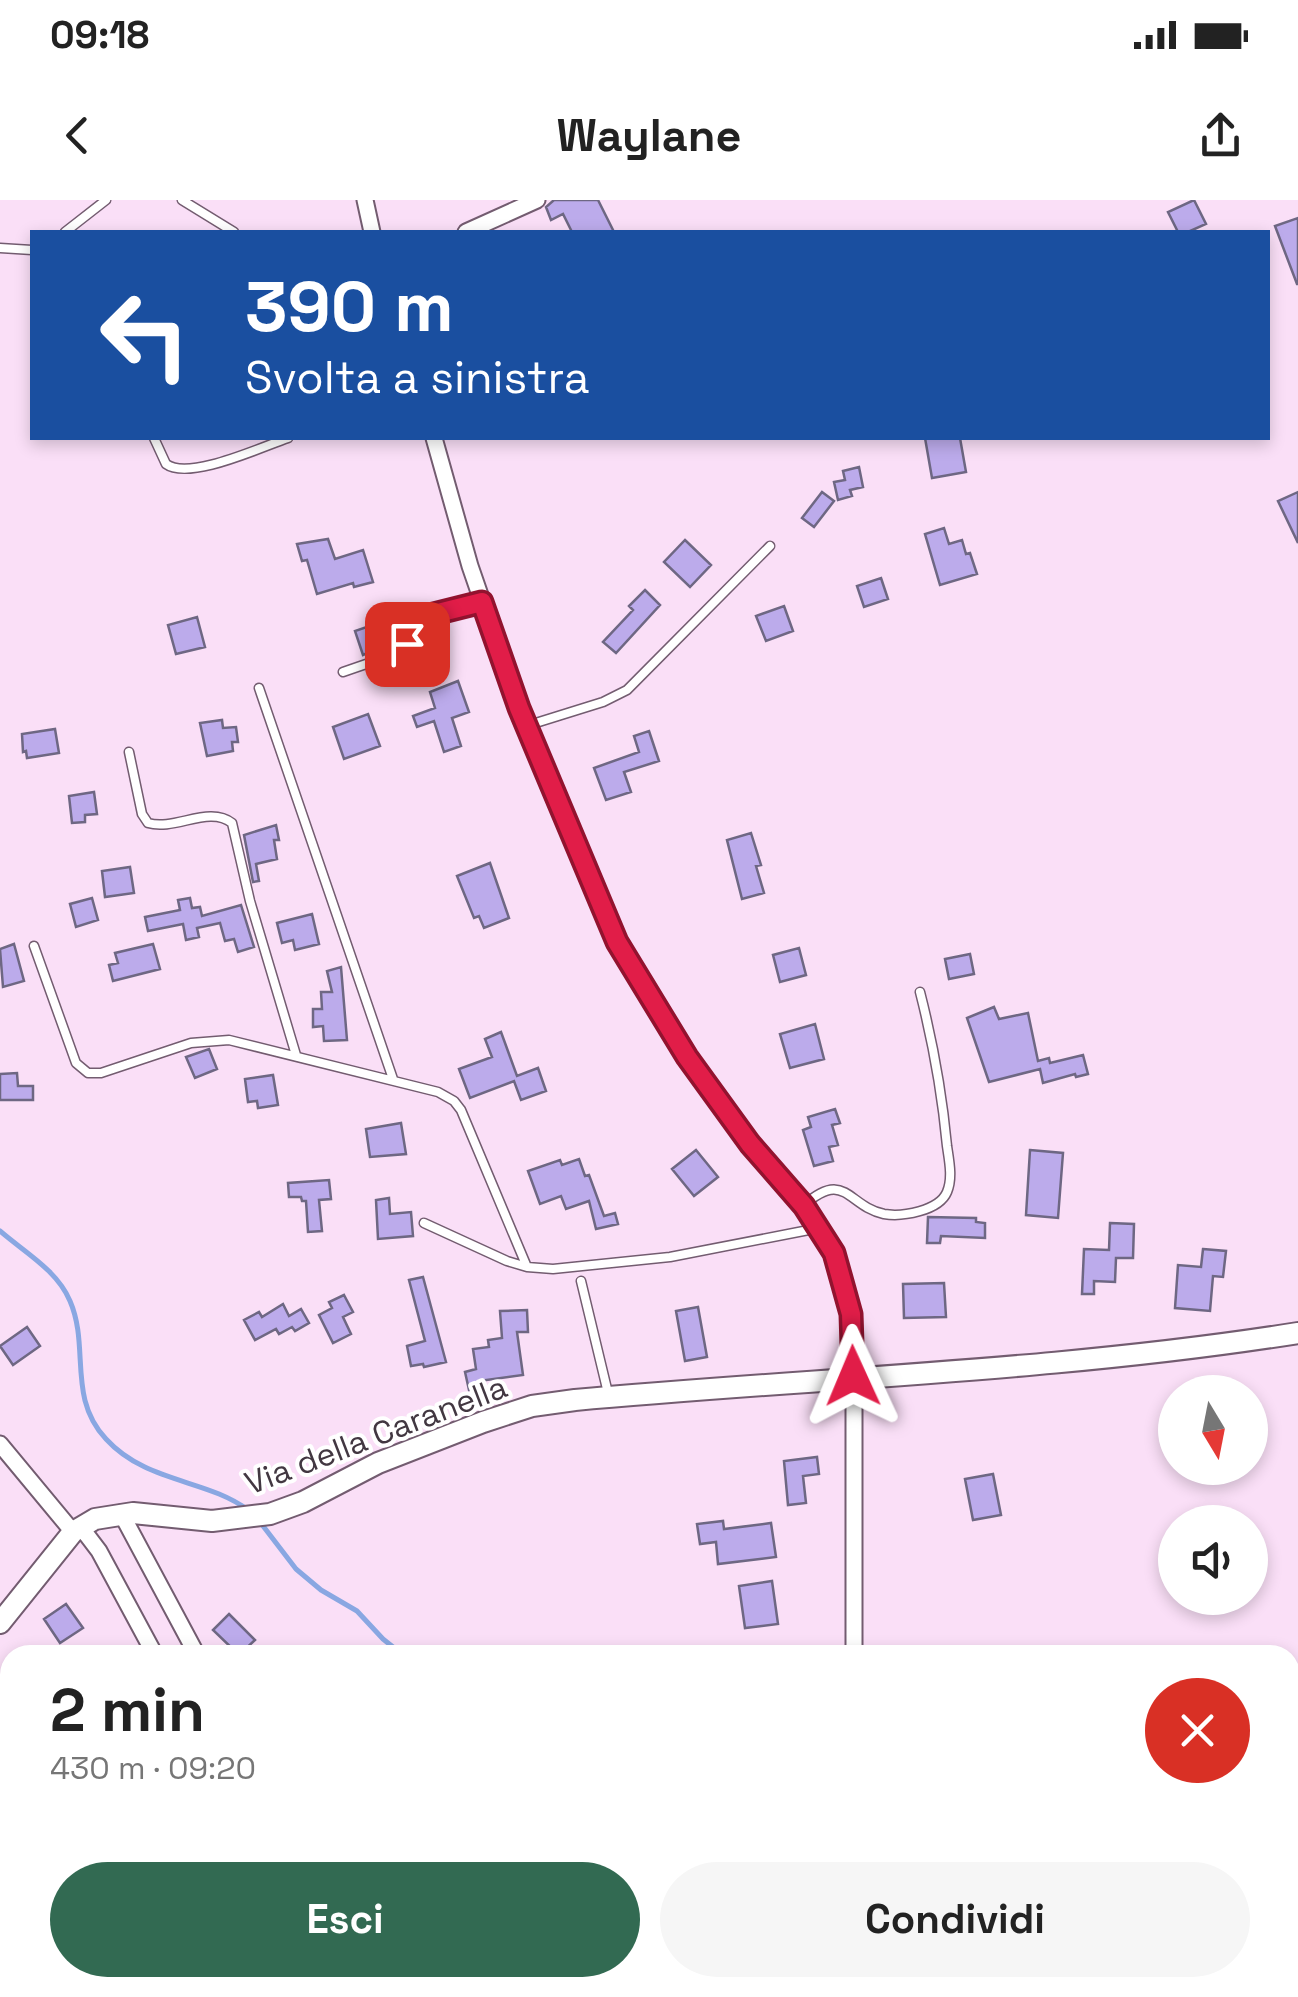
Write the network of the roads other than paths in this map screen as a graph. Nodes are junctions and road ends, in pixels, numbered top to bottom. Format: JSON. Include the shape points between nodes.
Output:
{"nodes":[{"id":1,"x":106,"y":200,"type":"edge"},
{"id":2,"x":182,"y":200,"type":"edge"},
{"id":3,"x":364,"y":200,"type":"edge"},
{"id":4,"x":536,"y":200,"type":"edge"},
{"id":5,"x":68,"y":230,"type":"edge"},
{"id":6,"x":231,"y":230,"type":"edge"},
{"id":7,"x":372,"y":230,"type":"edge"},
{"id":8,"x":470,"y":230,"type":"edge"},
{"id":9,"x":0,"y":248,"type":"edge"},
{"id":10,"x":30,"y":250,"type":"edge"},
{"id":11,"x":155,"y":440,"type":"edge"},
{"id":12,"x":282,"y":440,"type":"edge"},
{"id":13,"x":435,"y":440,"type":"edge"},
{"id":14,"x":770,"y":546,"type":"dead end"},
{"id":15,"x":482,"y":602,"type":"junction"},
{"id":16,"x":343,"y":672,"type":"dead end"},
{"id":17,"x":258,"y":688,"type":"dead end"},
{"id":18,"x":526,"y":726,"type":"junction"},
{"id":19,"x":129,"y":752,"type":"dead end"},
{"id":20,"x":34,"y":946,"type":"dead end"},
{"id":21,"x":920,"y":992,"type":"dead end"},
{"id":22,"x":296,"y":1055,"type":"junction"},
{"id":23,"x":393,"y":1079,"type":"junction"},
{"id":24,"x":804,"y":1206,"type":"junction"},
{"id":25,"x":424,"y":1222,"type":"dead end"},
{"id":26,"x":819,"y":1228,"type":"junction"},
{"id":27,"x":526,"y":1266,"type":"junction"},
{"id":28,"x":581,"y":1281,"type":"dead end"},
{"id":29,"x":1298,"y":1333,"type":"edge"},
{"id":30,"x":853,"y":1376,"type":"junction"},
{"id":31,"x":608,"y":1397,"type":"junction"},
{"id":32,"x":0,"y":1444,"type":"edge"},
{"id":33,"x":121,"y":1513,"type":"junction"},
{"id":34,"x":76,"y":1529,"type":"junction"},
{"id":35,"x":0,"y":1623,"type":"edge"},
{"id":36,"x":150,"y":1645,"type":"edge"},
{"id":37,"x":192,"y":1645,"type":"edge"},
{"id":38,"x":854,"y":1645,"type":"edge"}],
"edges":[{"from":1,"to":5,"type":"lane"},
{"from":2,"to":6,"type":"lane"},
{"from":3,"to":7,"type":"street"},
{"from":4,"to":8,"type":"street"},
{"from":9,"to":10,"type":"lane"},
{"from":11,"to":12,"type":"lane","via":[[166,464],[181,470]]},
{"from":13,"to":15,"type":"street"},
{"from":14,"to":18,"type":"lane","via":[[627,690]]},
{"from":15,"to":16,"type":"lane","via":[[426,616],[398,653]]},
{"from":15,"to":18,"type":"street"},
{"from":17,"to":23,"type":"lane"},
{"from":18,"to":24,"type":"street","via":[[617,942],[687,1057]]},
{"from":19,"to":22,"type":"lane","via":[[148,823],[217,816],[232,822]]},
{"from":20,"to":22,"type":"lane","via":[[85,1072],[214,1040]]},
{"from":21,"to":24,"type":"lane","via":[[941,1082],[950,1171],[945,1197],[924,1209],[892,1214],[832,1189]]},
{"from":22,"to":23,"type":"lane"},
{"from":23,"to":27,"type":"lane","via":[[443,1094],[458,1106]]},
{"from":24,"to":26,"type":"street"},
{"from":25,"to":27,"type":"lane"},
{"from":26,"to":27,"type":"lane","via":[[670,1257]]},
{"from":26,"to":30,"type":"street","via":[[846,1290]]},
{"from":28,"to":31,"type":"lane"},
{"from":29,"to":30,"type":"main road","name":"Via della Caranella","via":[[1142,1356]]},
{"from":30,"to":31,"type":"main road","name":"Via della Caranella"},
{"from":30,"to":38,"type":"street"},
{"from":31,"to":33,"type":"main road","name":"Via della Caranella","via":[[500,1416],[261,1516],[192,1521]]},
{"from":32,"to":34,"type":"street"},
{"from":33,"to":34,"type":"main road","name":"Via della Caranella"},
{"from":33,"to":37,"type":"street"},
{"from":34,"to":35,"type":"main road"},
{"from":34,"to":36,"type":"street","via":[[99,1550]]}]}
